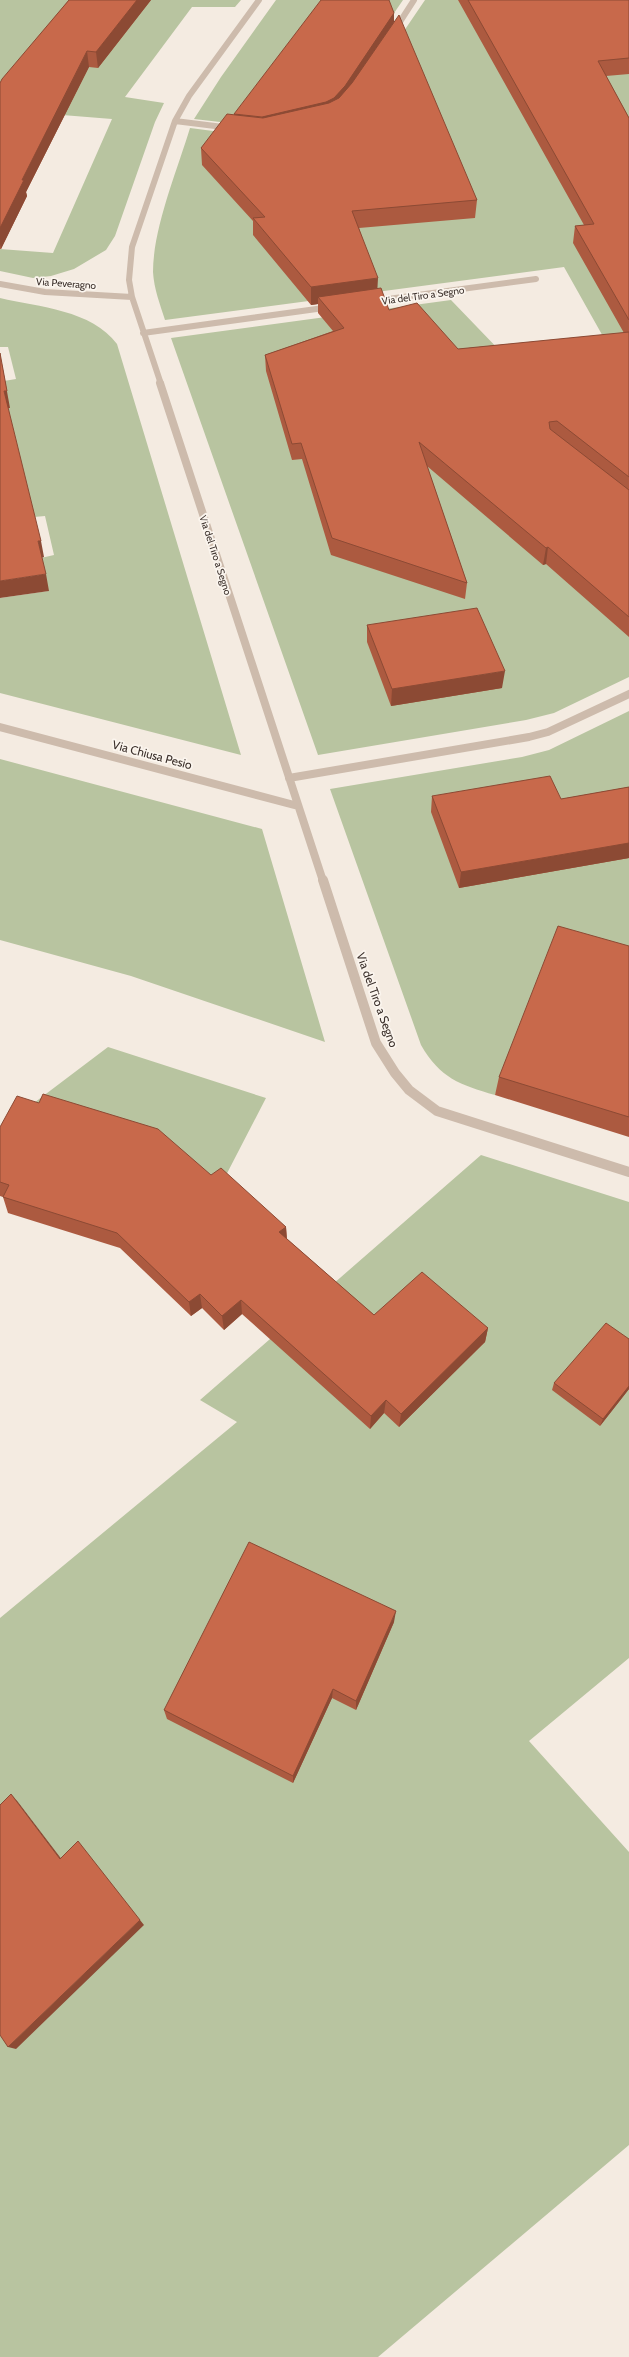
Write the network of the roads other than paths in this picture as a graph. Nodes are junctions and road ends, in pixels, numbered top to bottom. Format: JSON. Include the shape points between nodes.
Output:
{"nodes":[{"id":1,"x":259,"y":0,"type":"edge"},
{"id":2,"x":414,"y":0,"type":"edge"},
{"id":3,"x":390,"y":36,"type":"edge"},
{"id":4,"x":175,"y":121,"type":"junction"},
{"id":5,"x":242,"y":130,"type":"edge"},
{"id":6,"x":536,"y":279,"type":"dead end"},
{"id":7,"x":0,"y":284,"type":"edge"},
{"id":8,"x":132,"y":298,"type":"junction"},
{"id":9,"x":365,"y":302,"type":"edge"},
{"id":10,"x":342,"y":306,"type":"edge"},
{"id":11,"x":143,"y":333,"type":"junction"},
{"id":12,"x":629,"y":694,"type":"edge"},
{"id":13,"x":0,"y":727,"type":"edge"},
{"id":14,"x":289,"y":778,"type":"junction"},
{"id":15,"x":298,"y":806,"type":"junction"},
{"id":16,"x":629,"y":1172,"type":"edge"}],
"edges":[{"from":1,"to":4,"type":"street","name":"Via del Tiro a Segno","via":[[193,90]]},
{"from":2,"to":3,"type":"street"},
{"from":4,"to":5,"type":"street"},
{"from":4,"to":8,"type":"street","name":"Via del Tiro a Segno","via":[[132,247],[129,280]]},
{"from":6,"to":9,"type":"street","name":"Via del Tiro a Segno"},
{"from":7,"to":8,"type":"street","name":"Via Peveragno","via":[[45,292]]},
{"from":8,"to":11,"type":"street","name":"Via del Tiro a Segno"},
{"from":10,"to":11,"type":"street"},
{"from":11,"to":14,"type":"street","name":"Via del Tiro a Segno"},
{"from":12,"to":14,"type":"street","via":[[548,732],[529,738]]},
{"from":13,"to":15,"type":"street","name":"Via Chiusa Pesio"},
{"from":14,"to":15,"type":"street","name":"Via del Tiro a Segno"},
{"from":15,"to":16,"type":"street","name":"Via del Tiro a Segno","via":[[376,1043],[400,1081],[416,1098],[437,1111]]}]}
